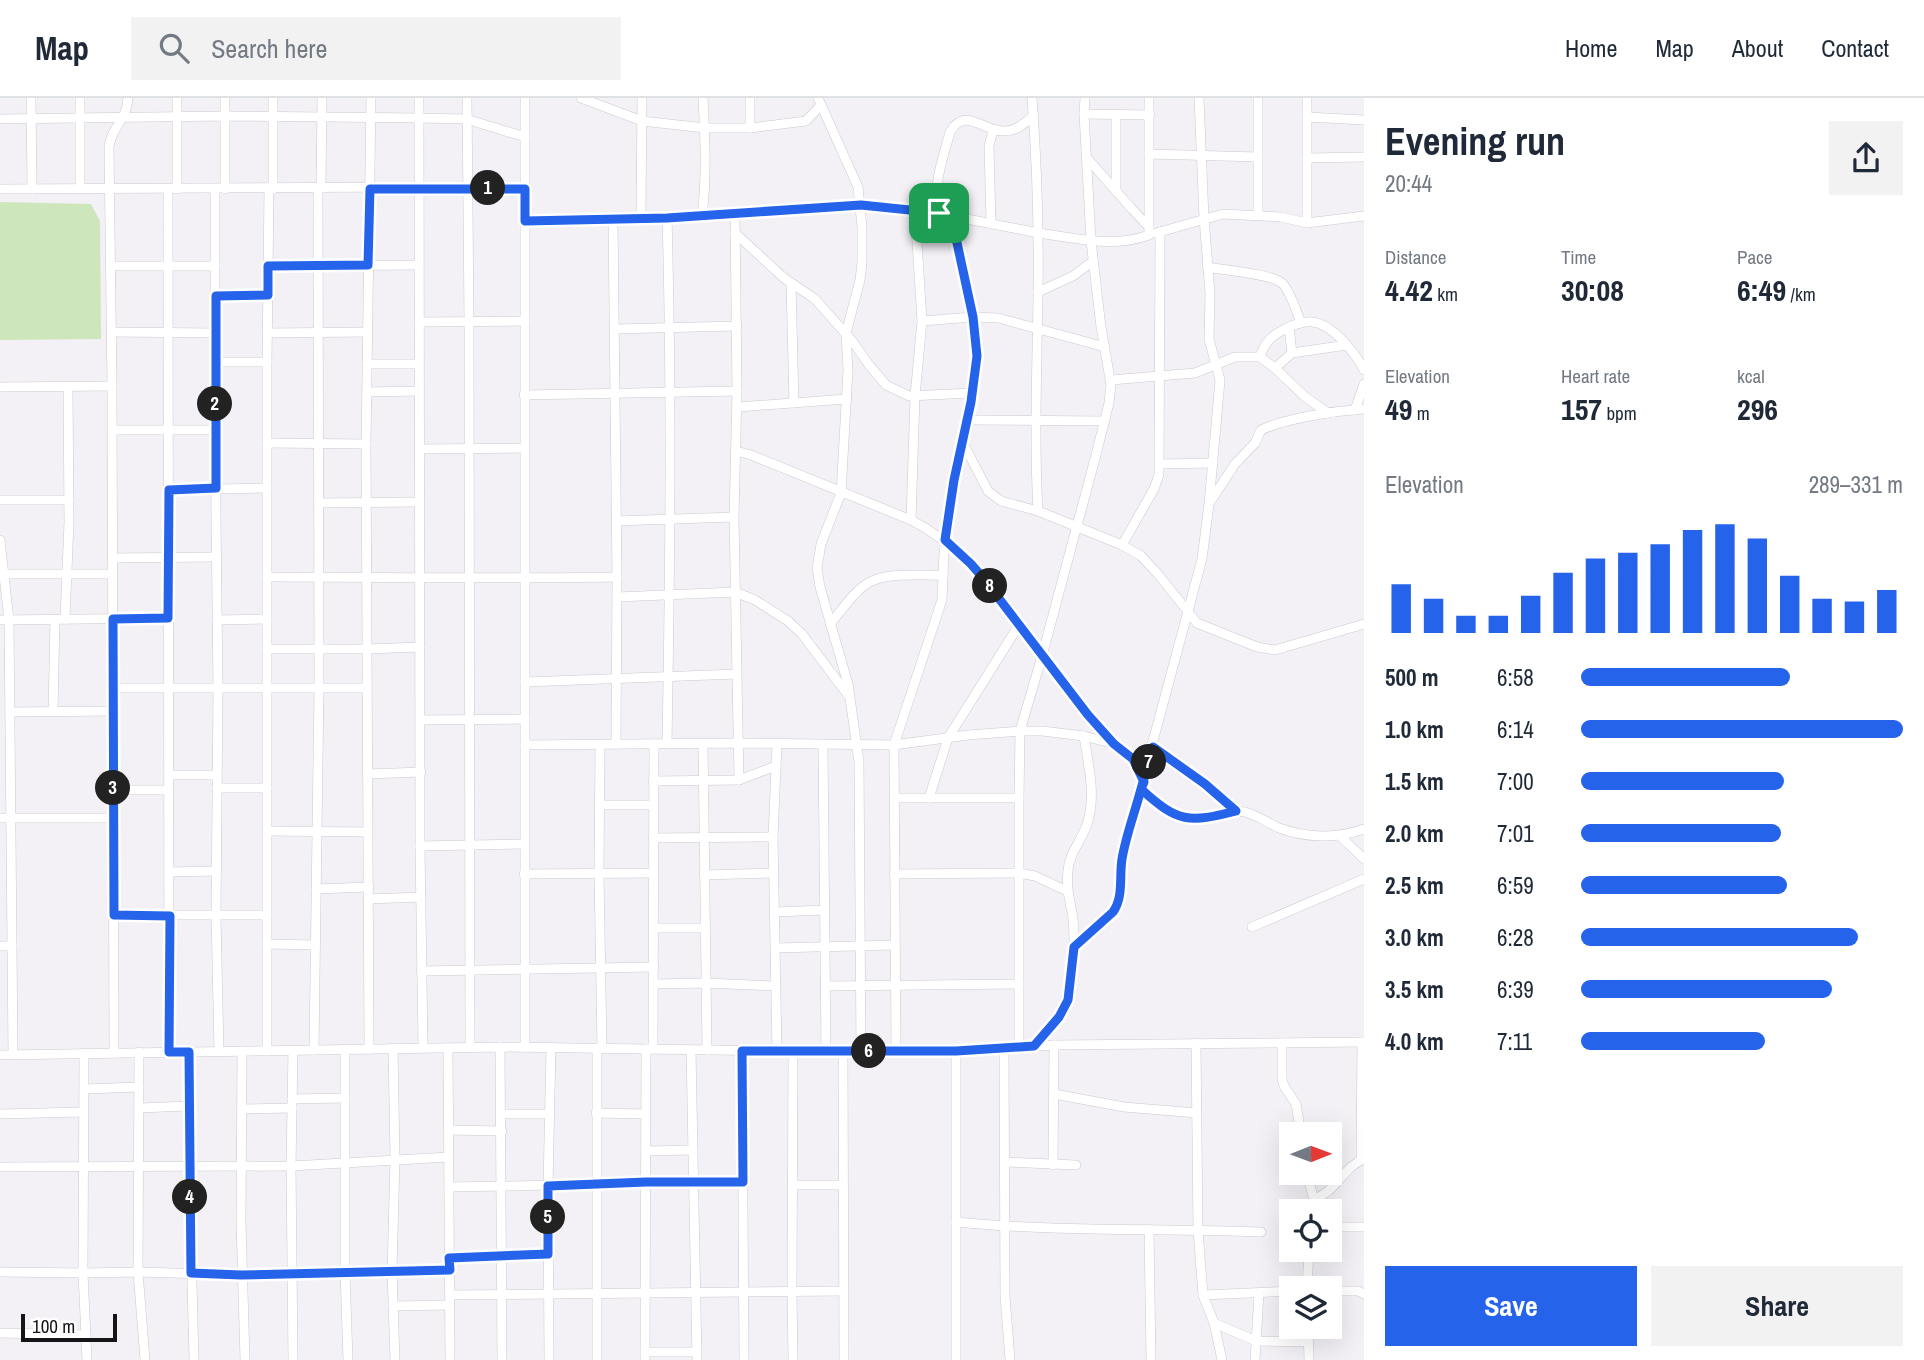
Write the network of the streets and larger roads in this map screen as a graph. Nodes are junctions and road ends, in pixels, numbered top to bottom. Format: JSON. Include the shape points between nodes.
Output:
{"nodes":[{"id":1,"x":31,"y":98,"type":"edge"},
{"id":2,"x":80,"y":98,"type":"edge"},
{"id":3,"x":128,"y":98,"type":"edge"},
{"id":4,"x":177,"y":98,"type":"edge"},
{"id":5,"x":225,"y":98,"type":"edge"},
{"id":6,"x":273,"y":98,"type":"edge"},
{"id":7,"x":322,"y":98,"type":"edge"},
{"id":8,"x":371,"y":98,"type":"edge"},
{"id":9,"x":419,"y":98,"type":"edge"},
{"id":10,"x":467,"y":98,"type":"edge"},
{"id":11,"x":525,"y":98,"type":"edge"},
{"id":12,"x":581,"y":98,"type":"edge"},
{"id":13,"x":642,"y":98,"type":"edge"},
{"id":14,"x":703,"y":98,"type":"edge"},
{"id":15,"x":750,"y":98,"type":"edge"},
{"id":16,"x":1032,"y":98,"type":"edge"},
{"id":17,"x":1085,"y":98,"type":"edge"},
{"id":18,"x":1149,"y":98,"type":"edge"},
{"id":19,"x":1199,"y":98,"type":"edge"},
{"id":20,"x":1258,"y":98,"type":"edge"},
{"id":21,"x":1307,"y":98,"type":"edge"},
{"id":22,"x":595,"y":100,"type":"edge"},
{"id":23,"x":819,"y":102,"type":"edge"},
{"id":24,"x":1084,"y":114,"type":"junction"},
{"id":25,"x":1116,"y":114,"type":"junction"},
{"id":26,"x":1034,"y":115,"type":"junction"},
{"id":27,"x":1150,"y":115,"type":"junction"},
{"id":28,"x":226,"y":116,"type":"junction"},
{"id":29,"x":177,"y":117,"type":"junction"},
{"id":30,"x":273,"y":117,"type":"junction"},
{"id":31,"x":1307,"y":117,"type":"junction"},
{"id":32,"x":31,"y":118,"type":"junction"},
{"id":33,"x":79,"y":118,"type":"junction"},
{"id":34,"x":123,"y":118,"type":"junction"},
{"id":35,"x":322,"y":118,"type":"junction"},
{"id":36,"x":371,"y":118,"type":"junction"},
{"id":37,"x":418,"y":118,"type":"junction"},
{"id":38,"x":0,"y":119,"type":"edge"},
{"id":39,"x":466,"y":120,"type":"junction"},
{"id":40,"x":1364,"y":120,"type":"edge"},
{"id":41,"x":642,"y":121,"type":"junction"},
{"id":42,"x":705,"y":128,"type":"junction"},
{"id":43,"x":750,"y":128,"type":"junction"},
{"id":44,"x":993,"y":130,"type":"junction"},
{"id":45,"x":525,"y":137,"type":"junction"},
{"id":46,"x":1149,"y":154,"type":"junction"},
{"id":47,"x":1201,"y":155,"type":"junction"},
{"id":48,"x":1086,"y":157,"type":"junction"},
{"id":49,"x":1258,"y":157,"type":"junction"},
{"id":50,"x":1364,"y":157,"type":"edge"},
{"id":51,"x":1307,"y":158,"type":"junction"},
{"id":52,"x":419,"y":187,"type":"junction"},
{"id":53,"x":319,"y":188,"type":"junction"},
{"id":54,"x":467,"y":188,"type":"junction"},
{"id":55,"x":32,"y":189,"type":"junction"},
{"id":56,"x":80,"y":189,"type":"junction"},
{"id":57,"x":109,"y":189,"type":"junction"},
{"id":58,"x":172,"y":189,"type":"junction"},
{"id":59,"x":220,"y":189,"type":"junction"},
{"id":60,"x":271,"y":189,"type":"junction"},
{"id":61,"x":370,"y":189,"type":"junction"},
{"id":62,"x":525,"y":189,"type":"junction"},
{"id":63,"x":0,"y":190,"type":"edge"},
{"id":64,"x":1116,"y":191,"type":"junction"},
{"id":65,"x":861,"y":205,"type":"junction"},
{"id":66,"x":915,"y":210,"type":"junction"},
{"id":67,"x":939,"y":213,"type":"junction"},
{"id":68,"x":734,"y":214,"type":"junction"},
{"id":69,"x":951,"y":215,"type":"junction"},
{"id":70,"x":1258,"y":215,"type":"junction"},
{"id":71,"x":702,"y":216,"type":"junction"},
{"id":72,"x":1364,"y":216,"type":"edge"},
{"id":73,"x":667,"y":218,"type":"junction"},
{"id":74,"x":1204,"y":218,"type":"junction"},
{"id":75,"x":613,"y":219,"type":"junction"},
{"id":76,"x":641,"y":219,"type":"junction"},
{"id":77,"x":525,"y":221,"type":"junction"},
{"id":78,"x":1307,"y":223,"type":"junction"},
{"id":79,"x":991,"y":224,"type":"junction"},
{"id":80,"x":1149,"y":231,"type":"junction"},
{"id":81,"x":1160,"y":232,"type":"junction"},
{"id":82,"x":735,"y":233,"type":"junction"},
{"id":83,"x":1037,"y":233,"type":"junction"},
{"id":84,"x":1091,"y":241,"type":"junction"},
{"id":85,"x":1093,"y":261,"type":"junction"},
{"id":86,"x":317,"y":265,"type":"junction"},
{"id":87,"x":368,"y":265,"type":"junction"},
{"id":88,"x":419,"y":265,"type":"junction"},
{"id":89,"x":112,"y":266,"type":"junction"},
{"id":90,"x":168,"y":266,"type":"junction"},
{"id":91,"x":215,"y":266,"type":"junction"},
{"id":92,"x":268,"y":266,"type":"junction"},
{"id":93,"x":1207,"y":267,"type":"junction"},
{"id":94,"x":791,"y":283,"type":"junction"},
{"id":95,"x":1038,"y":292,"type":"junction"},
{"id":96,"x":268,"y":295,"type":"junction"},
{"id":97,"x":216,"y":296,"type":"junction"},
{"id":98,"x":973,"y":317,"type":"junction"},
{"id":99,"x":525,"y":321,"type":"junction"},
{"id":100,"x":922,"y":321,"type":"junction"},
{"id":101,"x":419,"y":322,"type":"junction"},
{"id":102,"x":469,"y":322,"type":"junction"},
{"id":103,"x":1301,"y":323,"type":"junction"},
{"id":104,"x":737,"y":326,"type":"junction"},
{"id":105,"x":670,"y":327,"type":"junction"},
{"id":106,"x":1289,"y":327,"type":"junction"},
{"id":107,"x":615,"y":329,"type":"junction"},
{"id":108,"x":1038,"y":330,"type":"junction"},
{"id":109,"x":112,"y":332,"type":"junction"},
{"id":110,"x":168,"y":332,"type":"junction"},
{"id":111,"x":318,"y":332,"type":"junction"},
{"id":112,"x":367,"y":332,"type":"junction"},
{"id":113,"x":215,"y":333,"type":"junction"},
{"id":114,"x":267,"y":333,"type":"junction"},
{"id":115,"x":846,"y":334,"type":"junction"},
{"id":116,"x":1347,"y":345,"type":"junction"},
{"id":117,"x":1105,"y":347,"type":"junction"},
{"id":118,"x":1292,"y":353,"type":"junction"},
{"id":119,"x":1261,"y":357,"type":"junction"},
{"id":120,"x":215,"y":362,"type":"junction"},
{"id":121,"x":267,"y":362,"type":"junction"},
{"id":122,"x":367,"y":364,"type":"junction"},
{"id":123,"x":419,"y":364,"type":"junction"},
{"id":124,"x":1217,"y":364,"type":"junction"},
{"id":125,"x":1275,"y":368,"type":"junction"},
{"id":126,"x":1364,"y":370,"type":"edge"},
{"id":127,"x":1160,"y":376,"type":"junction"},
{"id":128,"x":1111,"y":380,"type":"junction"},
{"id":129,"x":1364,"y":384,"type":"edge"},
{"id":130,"x":113,"y":386,"type":"junction"},
{"id":131,"x":0,"y":387,"type":"edge"},
{"id":132,"x":68,"y":387,"type":"junction"},
{"id":133,"x":419,"y":391,"type":"junction"},
{"id":134,"x":737,"y":391,"type":"junction"},
{"id":135,"x":367,"y":392,"type":"junction"},
{"id":136,"x":670,"y":392,"type":"junction"},
{"id":137,"x":614,"y":393,"type":"junction"},
{"id":138,"x":972,"y":393,"type":"junction"},
{"id":139,"x":524,"y":395,"type":"junction"},
{"id":140,"x":915,"y":396,"type":"junction"},
{"id":141,"x":847,"y":398,"type":"junction"},
{"id":142,"x":794,"y":403,"type":"junction"},
{"id":143,"x":737,"y":407,"type":"junction"},
{"id":144,"x":1360,"y":409,"type":"edge"},
{"id":145,"x":1328,"y":413,"type":"junction"},
{"id":146,"x":1035,"y":420,"type":"junction"},
{"id":147,"x":967,"y":421,"type":"junction"},
{"id":148,"x":1105,"y":421,"type":"junction"},
{"id":149,"x":215,"y":429,"type":"junction"},
{"id":150,"x":113,"y":430,"type":"junction"},
{"id":151,"x":168,"y":430,"type":"junction"},
{"id":152,"x":962,"y":441,"type":"junction"},
{"id":153,"x":267,"y":443,"type":"junction"},
{"id":154,"x":318,"y":443,"type":"junction"},
{"id":155,"x":366,"y":444,"type":"junction"},
{"id":156,"x":468,"y":448,"type":"junction"},
{"id":157,"x":524,"y":448,"type":"junction"},
{"id":158,"x":419,"y":449,"type":"junction"},
{"id":159,"x":736,"y":452,"type":"junction"},
{"id":160,"x":1213,"y":463,"type":"junction"},
{"id":161,"x":1160,"y":464,"type":"junction"},
{"id":162,"x":216,"y":488,"type":"junction"},
{"id":163,"x":267,"y":488,"type":"junction"},
{"id":164,"x":169,"y":490,"type":"junction"},
{"id":165,"x":842,"y":492,"type":"junction"},
{"id":166,"x":0,"y":500,"type":"edge"},
{"id":167,"x":69,"y":500,"type":"junction"},
{"id":168,"x":419,"y":502,"type":"junction"},
{"id":169,"x":318,"y":503,"type":"junction"},
{"id":170,"x":367,"y":503,"type":"junction"},
{"id":171,"x":1209,"y":503,"type":"junction"},
{"id":172,"x":1038,"y":511,"type":"junction"},
{"id":173,"x":734,"y":517,"type":"junction"},
{"id":174,"x":670,"y":519,"type":"junction"},
{"id":175,"x":911,"y":520,"type":"junction"},
{"id":176,"x":616,"y":521,"type":"junction"},
{"id":177,"x":1077,"y":527,"type":"junction"},
{"id":178,"x":945,"y":540,"type":"junction"},
{"id":179,"x":0,"y":542,"type":"edge"},
{"id":180,"x":1122,"y":545,"type":"junction"},
{"id":181,"x":169,"y":557,"type":"junction"},
{"id":182,"x":216,"y":557,"type":"junction"},
{"id":183,"x":113,"y":558,"type":"junction"},
{"id":184,"x":2,"y":574,"type":"edge"},
{"id":185,"x":113,"y":574,"type":"junction"},
{"id":186,"x":66,"y":575,"type":"junction"},
{"id":187,"x":943,"y":575,"type":"junction"},
{"id":188,"x":267,"y":577,"type":"junction"},
{"id":189,"x":318,"y":577,"type":"junction"},
{"id":190,"x":420,"y":577,"type":"junction"},
{"id":191,"x":617,"y":577,"type":"junction"},
{"id":192,"x":368,"y":578,"type":"junction"},
{"id":193,"x":470,"y":578,"type":"junction"},
{"id":194,"x":524,"y":579,"type":"junction"},
{"id":195,"x":735,"y":592,"type":"junction"},
{"id":196,"x":669,"y":595,"type":"junction"},
{"id":197,"x":617,"y":597,"type":"junction"},
{"id":198,"x":1188,"y":614,"type":"junction"},
{"id":199,"x":168,"y":618,"type":"junction"},
{"id":200,"x":65,"y":619,"type":"junction"},
{"id":201,"x":113,"y":619,"type":"junction"},
{"id":202,"x":267,"y":619,"type":"junction"},
{"id":203,"x":5,"y":620,"type":"edge"},
{"id":204,"x":55,"y":620,"type":"junction"},
{"id":205,"x":217,"y":620,"type":"junction"},
{"id":206,"x":831,"y":624,"type":"junction"},
{"id":207,"x":1364,"y":624,"type":"edge"},
{"id":208,"x":1019,"y":625,"type":"junction"},
{"id":209,"x":420,"y":647,"type":"junction"},
{"id":210,"x":267,"y":649,"type":"junction"},
{"id":211,"x":319,"y":649,"type":"junction"},
{"id":212,"x":368,"y":649,"type":"junction"},
{"id":213,"x":1042,"y":656,"type":"junction"},
{"id":214,"x":737,"y":674,"type":"junction"},
{"id":215,"x":668,"y":676,"type":"junction"},
{"id":216,"x":616,"y":678,"type":"junction"},
{"id":217,"x":525,"y":682,"type":"junction"},
{"id":218,"x":113,"y":688,"type":"junction"},
{"id":219,"x":169,"y":688,"type":"junction"},
{"id":220,"x":319,"y":688,"type":"junction"},
{"id":221,"x":367,"y":688,"type":"junction"},
{"id":222,"x":218,"y":689,"type":"junction"},
{"id":223,"x":268,"y":689,"type":"junction"},
{"id":224,"x":5,"y":690,"type":"edge"},
{"id":225,"x":850,"y":697,"type":"junction"},
{"id":226,"x":113,"y":711,"type":"junction"},
{"id":227,"x":10,"y":712,"type":"junction"},
{"id":228,"x":53,"y":712,"type":"junction"},
{"id":229,"x":525,"y":719,"type":"junction"},
{"id":230,"x":421,"y":720,"type":"junction"},
{"id":231,"x":469,"y":720,"type":"junction"},
{"id":232,"x":1020,"y":731,"type":"junction"},
{"id":233,"x":1084,"y":736,"type":"junction"},
{"id":234,"x":948,"y":738,"type":"junction"},
{"id":235,"x":739,"y":743,"type":"junction"},
{"id":236,"x":600,"y":744,"type":"junction"},
{"id":237,"x":617,"y":744,"type":"junction"},
{"id":238,"x":654,"y":744,"type":"junction"},
{"id":239,"x":667,"y":744,"type":"junction"},
{"id":240,"x":703,"y":744,"type":"junction"},
{"id":241,"x":777,"y":744,"type":"junction"},
{"id":242,"x":1114,"y":744,"type":"junction"},
{"id":243,"x":525,"y":745,"type":"junction"},
{"id":244,"x":823,"y":745,"type":"junction"},
{"id":245,"x":856,"y":745,"type":"junction"},
{"id":246,"x":894,"y":745,"type":"junction"},
{"id":247,"x":1153,"y":747,"type":"junction"},
{"id":248,"x":776,"y":766,"type":"junction"},
{"id":249,"x":421,"y":772,"type":"junction"},
{"id":250,"x":368,"y":774,"type":"junction"},
{"id":251,"x":169,"y":775,"type":"junction"},
{"id":252,"x":217,"y":775,"type":"junction"},
{"id":253,"x":704,"y":780,"type":"junction"},
{"id":254,"x":739,"y":780,"type":"junction"},
{"id":255,"x":653,"y":781,"type":"junction"},
{"id":256,"x":1142,"y":785,"type":"junction"},
{"id":257,"x":217,"y":788,"type":"junction"},
{"id":258,"x":267,"y":788,"type":"junction"},
{"id":259,"x":113,"y":790,"type":"junction"},
{"id":260,"x":169,"y":790,"type":"junction"},
{"id":261,"x":894,"y":799,"type":"junction"},
{"id":262,"x":929,"y":799,"type":"junction"},
{"id":263,"x":1018,"y":799,"type":"junction"},
{"id":264,"x":600,"y":805,"type":"junction"},
{"id":265,"x":653,"y":805,"type":"junction"},
{"id":266,"x":1236,"y":811,"type":"junction"},
{"id":267,"x":0,"y":818,"type":"edge"},
{"id":268,"x":12,"y":818,"type":"junction"},
{"id":269,"x":113,"y":818,"type":"junction"},
{"id":270,"x":1364,"y":829,"type":"edge"},
{"id":271,"x":268,"y":831,"type":"junction"},
{"id":272,"x":317,"y":832,"type":"junction"},
{"id":273,"x":368,"y":832,"type":"junction"},
{"id":274,"x":1339,"y":835,"type":"junction"},
{"id":275,"x":773,"y":837,"type":"junction"},
{"id":276,"x":653,"y":838,"type":"junction"},
{"id":277,"x":704,"y":838,"type":"junction"},
{"id":278,"x":524,"y":844,"type":"junction"},
{"id":279,"x":469,"y":845,"type":"junction"},
{"id":280,"x":420,"y":846,"type":"junction"},
{"id":281,"x":1364,"y":859,"type":"edge"},
{"id":282,"x":216,"y":871,"type":"junction"},
{"id":283,"x":169,"y":872,"type":"junction"},
{"id":284,"x":599,"y":873,"type":"junction"},
{"id":285,"x":653,"y":873,"type":"junction"},
{"id":286,"x":774,"y":873,"type":"junction"},
{"id":287,"x":1019,"y":873,"type":"junction"},
{"id":288,"x":524,"y":874,"type":"junction"},
{"id":289,"x":894,"y":874,"type":"junction"},
{"id":290,"x":704,"y":875,"type":"junction"},
{"id":291,"x":1364,"y":879,"type":"edge"},
{"id":292,"x":369,"y":887,"type":"junction"},
{"id":293,"x":316,"y":889,"type":"junction"},
{"id":294,"x":1067,"y":891,"type":"junction"},
{"id":295,"x":421,"y":897,"type":"junction"},
{"id":296,"x":369,"y":899,"type":"junction"},
{"id":297,"x":825,"y":910,"type":"junction"},
{"id":298,"x":775,"y":912,"type":"junction"},
{"id":299,"x":114,"y":915,"type":"junction"},
{"id":300,"x":216,"y":915,"type":"junction"},
{"id":301,"x":267,"y":915,"type":"junction"},
{"id":302,"x":170,"y":916,"type":"junction"},
{"id":303,"x":1252,"y":927,"type":"dead end"},
{"id":304,"x":653,"y":928,"type":"junction"},
{"id":305,"x":705,"y":928,"type":"junction"},
{"id":306,"x":267,"y":944,"type":"junction"},
{"id":307,"x":315,"y":945,"type":"junction"},
{"id":308,"x":895,"y":945,"type":"junction"},
{"id":309,"x":0,"y":946,"type":"edge"},
{"id":310,"x":12,"y":946,"type":"junction"},
{"id":311,"x":861,"y":946,"type":"junction"},
{"id":312,"x":825,"y":947,"type":"junction"},
{"id":313,"x":1074,"y":947,"type":"junction"},
{"id":314,"x":775,"y":948,"type":"junction"},
{"id":315,"x":654,"y":967,"type":"junction"},
{"id":316,"x":600,"y":969,"type":"junction"},
{"id":317,"x":523,"y":970,"type":"junction"},
{"id":318,"x":421,"y":971,"type":"junction"},
{"id":319,"x":469,"y":971,"type":"junction"},
{"id":320,"x":654,"y":984,"type":"junction"},
{"id":321,"x":705,"y":984,"type":"junction"},
{"id":322,"x":1019,"y":984,"type":"junction"},
{"id":323,"x":775,"y":986,"type":"junction"},
{"id":324,"x":826,"y":986,"type":"junction"},
{"id":325,"x":861,"y":986,"type":"junction"},
{"id":326,"x":896,"y":986,"type":"junction"},
{"id":327,"x":1282,"y":1042,"type":"junction"},
{"id":328,"x":1363,"y":1042,"type":"edge"},
{"id":329,"x":1196,"y":1044,"type":"junction"},
{"id":330,"x":1054,"y":1045,"type":"junction"},
{"id":331,"x":1034,"y":1046,"type":"junction"},
{"id":332,"x":470,"y":1047,"type":"junction"},
{"id":333,"x":500,"y":1047,"type":"junction"},
{"id":334,"x":525,"y":1047,"type":"junction"},
{"id":335,"x":551,"y":1047,"type":"junction"},
{"id":336,"x":1019,"y":1047,"type":"junction"},
{"id":337,"x":393,"y":1048,"type":"junction"},
{"id":338,"x":423,"y":1048,"type":"junction"},
{"id":339,"x":448,"y":1048,"type":"junction"},
{"id":340,"x":599,"y":1048,"type":"junction"},
{"id":341,"x":1004,"y":1048,"type":"junction"},
{"id":342,"x":345,"y":1049,"type":"junction"},
{"id":343,"x":369,"y":1049,"type":"junction"},
{"id":344,"x":650,"y":1049,"type":"junction"},
{"id":345,"x":293,"y":1050,"type":"junction"},
{"id":346,"x":314,"y":1050,"type":"junction"},
{"id":347,"x":691,"y":1050,"type":"junction"},
{"id":348,"x":707,"y":1050,"type":"junction"},
{"id":349,"x":219,"y":1051,"type":"junction"},
{"id":350,"x":242,"y":1051,"type":"junction"},
{"id":351,"x":267,"y":1051,"type":"junction"},
{"id":352,"x":742,"y":1051,"type":"junction"},
{"id":353,"x":896,"y":1051,"type":"junction"},
{"id":354,"x":956,"y":1051,"type":"junction"},
{"id":355,"x":139,"y":1052,"type":"junction"},
{"id":356,"x":169,"y":1052,"type":"junction"},
{"id":357,"x":189,"y":1052,"type":"junction"},
{"id":358,"x":777,"y":1052,"type":"junction"},
{"id":359,"x":793,"y":1052,"type":"junction"},
{"id":360,"x":826,"y":1052,"type":"junction"},
{"id":361,"x":843,"y":1052,"type":"junction"},
{"id":362,"x":861,"y":1052,"type":"junction"},
{"id":363,"x":84,"y":1053,"type":"junction"},
{"id":364,"x":114,"y":1053,"type":"junction"},
{"id":365,"x":13,"y":1054,"type":"junction"},
{"id":366,"x":0,"y":1055,"type":"edge"},
{"id":367,"x":139,"y":1087,"type":"junction"},
{"id":368,"x":85,"y":1089,"type":"junction"},
{"id":369,"x":1054,"y":1094,"type":"junction"},
{"id":370,"x":345,"y":1098,"type":"junction"},
{"id":371,"x":292,"y":1103,"type":"junction"},
{"id":372,"x":189,"y":1106,"type":"junction"},
{"id":373,"x":139,"y":1108,"type":"junction"},
{"id":374,"x":242,"y":1108,"type":"junction"},
{"id":375,"x":84,"y":1112,"type":"junction"},
{"id":376,"x":596,"y":1113,"type":"junction"},
{"id":377,"x":1197,"y":1113,"type":"junction"},
{"id":378,"x":0,"y":1114,"type":"edge"},
{"id":379,"x":502,"y":1114,"type":"junction"},
{"id":380,"x":549,"y":1114,"type":"junction"},
{"id":381,"x":646,"y":1114,"type":"junction"},
{"id":382,"x":1299,"y":1122,"type":"edge"},
{"id":383,"x":449,"y":1129,"type":"junction"},
{"id":384,"x":502,"y":1131,"type":"junction"},
{"id":385,"x":693,"y":1150,"type":"junction"},
{"id":386,"x":646,"y":1151,"type":"junction"},
{"id":387,"x":449,"y":1157,"type":"junction"},
{"id":388,"x":395,"y":1159,"type":"junction"},
{"id":389,"x":1362,"y":1159,"type":"edge"},
{"id":390,"x":344,"y":1162,"type":"junction"},
{"id":391,"x":1005,"y":1163,"type":"junction"},
{"id":392,"x":1054,"y":1165,"type":"junction"},
{"id":393,"x":1076,"y":1165,"type":"dead end"},
{"id":394,"x":139,"y":1166,"type":"junction"},
{"id":395,"x":189,"y":1166,"type":"junction"},
{"id":396,"x":242,"y":1166,"type":"junction"},
{"id":397,"x":291,"y":1166,"type":"junction"},
{"id":398,"x":0,"y":1167,"type":"edge"},
{"id":399,"x":84,"y":1167,"type":"junction"},
{"id":400,"x":646,"y":1182,"type":"junction"},
{"id":401,"x":694,"y":1182,"type":"junction"},
{"id":402,"x":743,"y":1182,"type":"junction"},
{"id":403,"x":596,"y":1184,"type":"junction"},
{"id":404,"x":792,"y":1185,"type":"junction"},
{"id":405,"x":843,"y":1185,"type":"junction"},
{"id":406,"x":1310,"y":1185,"type":"edge"},
{"id":407,"x":502,"y":1186,"type":"junction"},
{"id":408,"x":548,"y":1186,"type":"junction"},
{"id":409,"x":449,"y":1187,"type":"junction"},
{"id":410,"x":1314,"y":1199,"type":"joint"},
{"id":411,"x":956,"y":1222,"type":"junction"},
{"id":412,"x":1004,"y":1227,"type":"junction"},
{"id":413,"x":1342,"y":1227,"type":"edge"},
{"id":414,"x":1364,"y":1227,"type":"edge"},
{"id":415,"x":1149,"y":1229,"type":"junction"},
{"id":416,"x":1198,"y":1230,"type":"junction"},
{"id":417,"x":1261,"y":1233,"type":"dead end"},
{"id":418,"x":548,"y":1254,"type":"junction"},
{"id":419,"x":502,"y":1256,"type":"junction"},
{"id":420,"x":449,"y":1258,"type":"junction"},
{"id":421,"x":450,"y":1270,"type":"junction"},
{"id":422,"x":392,"y":1271,"type":"junction"},
{"id":423,"x":0,"y":1272,"type":"edge"},
{"id":424,"x":138,"y":1272,"type":"junction"},
{"id":425,"x":345,"y":1272,"type":"junction"},
{"id":426,"x":83,"y":1273,"type":"junction"},
{"id":427,"x":191,"y":1273,"type":"junction"},
{"id":428,"x":292,"y":1273,"type":"junction"},
{"id":429,"x":241,"y":1275,"type":"junction"},
{"id":430,"x":792,"y":1291,"type":"junction"},
{"id":431,"x":843,"y":1291,"type":"junction"},
{"id":432,"x":1342,"y":1291,"type":"edge"},
{"id":433,"x":743,"y":1292,"type":"junction"},
{"id":434,"x":1279,"y":1292,"type":"edge"},
{"id":435,"x":548,"y":1293,"type":"junction"},
{"id":436,"x":597,"y":1293,"type":"junction"},
{"id":437,"x":645,"y":1293,"type":"junction"},
{"id":438,"x":696,"y":1293,"type":"junction"},
{"id":439,"x":1259,"y":1293,"type":"junction"},
{"id":440,"x":501,"y":1294,"type":"junction"},
{"id":441,"x":1364,"y":1294,"type":"edge"},
{"id":442,"x":450,"y":1295,"type":"junction"},
{"id":443,"x":1203,"y":1295,"type":"junction"},
{"id":444,"x":393,"y":1306,"type":"junction"},
{"id":445,"x":450,"y":1306,"type":"junction"},
{"id":446,"x":1213,"y":1323,"type":"junction"},
{"id":447,"x":0,"y":1334,"type":"edge"},
{"id":448,"x":86,"y":1335,"type":"junction"},
{"id":449,"x":1255,"y":1341,"type":"junction"},
{"id":450,"x":1308,"y":1342,"type":"joint"},
{"id":451,"x":645,"y":1356,"type":"edge"},
{"id":452,"x":697,"y":1356,"type":"edge"},
{"id":453,"x":87,"y":1360,"type":"edge"},
{"id":454,"x":145,"y":1360,"type":"edge"},
{"id":455,"x":194,"y":1360,"type":"edge"},
{"id":456,"x":245,"y":1360,"type":"edge"},
{"id":457,"x":293,"y":1360,"type":"edge"},
{"id":458,"x":348,"y":1360,"type":"edge"},
{"id":459,"x":395,"y":1360,"type":"edge"},
{"id":460,"x":450,"y":1360,"type":"edge"},
{"id":461,"x":502,"y":1360,"type":"edge"},
{"id":462,"x":549,"y":1360,"type":"edge"},
{"id":463,"x":597,"y":1360,"type":"edge"},
{"id":464,"x":744,"y":1360,"type":"edge"},
{"id":465,"x":793,"y":1360,"type":"edge"},
{"id":466,"x":844,"y":1360,"type":"edge"},
{"id":467,"x":956,"y":1360,"type":"edge"},
{"id":468,"x":1010,"y":1360,"type":"edge"},
{"id":469,"x":1151,"y":1360,"type":"edge"},
{"id":470,"x":1222,"y":1360,"type":"edge"},
{"id":471,"x":1255,"y":1360,"type":"edge"},
{"id":472,"x":1309,"y":1360,"type":"edge"}],
"edges":[{"from":1,"to":32,"type":"street"},
{"from":2,"to":33,"type":"street"},
{"from":3,"to":34,"type":"street"},
{"from":4,"to":29,"type":"street"},
{"from":5,"to":28,"type":"street"},
{"from":6,"to":30,"type":"street"},
{"from":7,"to":35,"type":"street"},
{"from":8,"to":36,"type":"street"},
{"from":9,"to":37,"type":"street"},
{"from":10,"to":39,"type":"street"},
{"from":11,"to":45,"type":"street"},
{"from":12,"to":22,"type":"street"},
{"from":13,"to":41,"type":"street"},
{"from":14,"to":42,"type":"street"},
{"from":15,"to":43,"type":"street"},
{"from":16,"to":26,"type":"street"},
{"from":17,"to":24,"type":"street"},
{"from":18,"to":27,"type":"street"},
{"from":19,"to":47,"type":"street"},
{"from":20,"to":49,"type":"street"},
{"from":21,"to":31,"type":"street"},
{"from":22,"to":41,"type":"street"},
{"from":23,"to":43,"type":"street","via":[[806,121]]},
{"from":23,"to":65,"type":"street","via":[[855,178]]},
{"from":24,"to":25,"type":"street"},
{"from":24,"to":48,"type":"street"},
{"from":25,"to":27,"type":"street"},
{"from":25,"to":64,"type":"street"},
{"from":26,"to":44,"type":"street","via":[[1015,130]]},
{"from":26,"to":83,"type":"street"},
{"from":27,"to":46,"type":"street"},
{"from":28,"to":29,"type":"street"},
{"from":28,"to":30,"type":"street"},
{"from":28,"to":59,"type":"street"},
{"from":29,"to":34,"type":"street"},
{"from":29,"to":58,"type":"street"},
{"from":30,"to":35,"type":"street"},
{"from":30,"to":60,"type":"street"},
{"from":31,"to":40,"type":"street"},
{"from":31,"to":51,"type":"street"},
{"from":32,"to":33,"type":"street"},
{"from":32,"to":38,"type":"street"},
{"from":32,"to":55,"type":"street"},
{"from":33,"to":34,"type":"street"},
{"from":33,"to":56,"type":"street"},
{"from":34,"to":57,"type":"street","via":[[109,140]]},
{"from":35,"to":36,"type":"street"},
{"from":35,"to":53,"type":"street"},
{"from":36,"to":37,"type":"street"},
{"from":36,"to":61,"type":"street"},
{"from":37,"to":39,"type":"street"},
{"from":37,"to":52,"type":"street"},
{"from":39,"to":45,"type":"street"},
{"from":39,"to":54,"type":"street"},
{"from":41,"to":42,"type":"street"},
{"from":41,"to":76,"type":"street"},
{"from":42,"to":43,"type":"street"},
{"from":42,"to":71,"type":"street"},
{"from":44,"to":67,"type":"street","via":[[970,120],[952,127],[936,188]]},
{"from":44,"to":79,"type":"street","via":[[989,153]]},
{"from":45,"to":62,"type":"street"},
{"from":46,"to":47,"type":"street"},
{"from":46,"to":80,"type":"street"},
{"from":47,"to":49,"type":"street"},
{"from":47,"to":74,"type":"street"},
{"from":48,"to":64,"type":"street"},
{"from":48,"to":84,"type":"street"},
{"from":49,"to":70,"type":"street"},
{"from":50,"to":51,"type":"street"},
{"from":51,"to":78,"type":"street"},
{"from":52,"to":54,"type":"street"},
{"from":52,"to":61,"type":"street"},
{"from":52,"to":88,"type":"street"},
{"from":53,"to":60,"type":"street"},
{"from":53,"to":61,"type":"street"},
{"from":53,"to":86,"type":"street"},
{"from":54,"to":62,"type":"street"},
{"from":54,"to":102,"type":"street"},
{"from":55,"to":56,"type":"street"},
{"from":55,"to":63,"type":"street"},
{"from":56,"to":57,"type":"street"},
{"from":57,"to":58,"type":"street"},
{"from":57,"to":89,"type":"street"},
{"from":58,"to":59,"type":"street"},
{"from":58,"to":90,"type":"street"},
{"from":59,"to":60,"type":"street"},
{"from":59,"to":91,"type":"street"},
{"from":60,"to":92,"type":"street"},
{"from":61,"to":87,"type":"street"},
{"from":62,"to":77,"type":"street"},
{"from":64,"to":80,"type":"street"},
{"from":65,"to":66,"type":"street"},
{"from":65,"to":68,"type":"street"},
{"from":65,"to":115,"type":"street","via":[[862,263]]},
{"from":66,"to":67,"type":"street"},
{"from":66,"to":100,"type":"street"},
{"from":67,"to":69,"type":"street"},
{"from":68,"to":71,"type":"street"},
{"from":68,"to":82,"type":"street"},
{"from":69,"to":79,"type":"street"},
{"from":69,"to":98,"type":"street"},
{"from":70,"to":74,"type":"street"},
{"from":70,"to":78,"type":"street"},
{"from":71,"to":73,"type":"street"},
{"from":72,"to":78,"type":"street"},
{"from":73,"to":76,"type":"street"},
{"from":73,"to":105,"type":"street"},
{"from":74,"to":81,"type":"street"},
{"from":74,"to":93,"type":"street"},
{"from":75,"to":76,"type":"street"},
{"from":75,"to":77,"type":"street"},
{"from":75,"to":107,"type":"street"},
{"from":77,"to":99,"type":"street"},
{"from":79,"to":83,"type":"street"},
{"from":80,"to":81,"type":"street"},
{"from":80,"to":84,"type":"street","via":[[1119,242]]},
{"from":81,"to":127,"type":"street"},
{"from":82,"to":94,"type":"street"},
{"from":82,"to":104,"type":"street"},
{"from":83,"to":84,"type":"street"},
{"from":83,"to":95,"type":"street"},
{"from":84,"to":85,"type":"street"},
{"from":85,"to":95,"type":"street"},
{"from":85,"to":117,"type":"street"},
{"from":86,"to":87,"type":"street"},
{"from":86,"to":92,"type":"street"},
{"from":86,"to":111,"type":"street"},
{"from":87,"to":88,"type":"street"},
{"from":87,"to":112,"type":"street"},
{"from":88,"to":101,"type":"street"},
{"from":89,"to":90,"type":"street"},
{"from":89,"to":109,"type":"street"},
{"from":90,"to":91,"type":"street"},
{"from":90,"to":110,"type":"street"},
{"from":91,"to":97,"type":"street"},
{"from":92,"to":96,"type":"street"},
{"from":93,"to":103,"type":"street","via":[[1282,283]]},
{"from":93,"to":124,"type":"street","via":[[1209,340]]},
{"from":94,"to":115,"type":"street","via":[[815,299]]},
{"from":94,"to":142,"type":"street"},
{"from":95,"to":108,"type":"street"},
{"from":96,"to":97,"type":"street"},
{"from":96,"to":114,"type":"street"},
{"from":97,"to":113,"type":"street"},
{"from":98,"to":100,"type":"street"},
{"from":98,"to":108,"type":"street","via":[[998,318]]},
{"from":98,"to":138,"type":"street","via":[[977,356]]},
{"from":99,"to":102,"type":"street"},
{"from":99,"to":139,"type":"street"},
{"from":100,"to":140,"type":"street"},
{"from":101,"to":102,"type":"street"},
{"from":101,"to":123,"type":"street"},
{"from":102,"to":156,"type":"street"},
{"from":103,"to":106,"type":"street"},
{"from":103,"to":116,"type":"street","via":[[1313,321],[1327,327]]},
{"from":104,"to":105,"type":"street"},
{"from":104,"to":134,"type":"street"},
{"from":105,"to":107,"type":"street"},
{"from":105,"to":136,"type":"street"},
{"from":106,"to":118,"type":"street"},
{"from":106,"to":119,"type":"street","via":[[1269,338]]},
{"from":107,"to":137,"type":"street"},
{"from":108,"to":117,"type":"street"},
{"from":108,"to":146,"type":"street"},
{"from":109,"to":110,"type":"street"},
{"from":109,"to":130,"type":"street"},
{"from":110,"to":113,"type":"street"},
{"from":110,"to":151,"type":"street"},
{"from":111,"to":112,"type":"street"},
{"from":111,"to":114,"type":"street"},
{"from":111,"to":154,"type":"street"},
{"from":112,"to":122,"type":"street"},
{"from":113,"to":120,"type":"street"},
{"from":114,"to":121,"type":"street"},
{"from":115,"to":140,"type":"street","via":[[886,385]]},
{"from":115,"to":141,"type":"street"},
{"from":116,"to":118,"type":"street"},
{"from":116,"to":126,"type":"street"},
{"from":117,"to":128,"type":"street"},
{"from":118,"to":125,"type":"street"},
{"from":119,"to":124,"type":"street","via":[[1235,357]]},
{"from":119,"to":125,"type":"street"},
{"from":120,"to":121,"type":"street"},
{"from":120,"to":149,"type":"street"},
{"from":121,"to":153,"type":"street"},
{"from":122,"to":123,"type":"street"},
{"from":122,"to":135,"type":"street"},
{"from":123,"to":133,"type":"street"},
{"from":124,"to":127,"type":"street","via":[[1195,373]]},
{"from":124,"to":160,"type":"street","via":[[1220,386]]},
{"from":125,"to":145,"type":"street"},
{"from":127,"to":128,"type":"street"},
{"from":127,"to":161,"type":"street"},
{"from":128,"to":148,"type":"street"},
{"from":129,"to":144,"type":"street"},
{"from":130,"to":132,"type":"street"},
{"from":130,"to":150,"type":"street"},
{"from":131,"to":132,"type":"street"},
{"from":132,"to":167,"type":"street"},
{"from":133,"to":135,"type":"street"},
{"from":133,"to":158,"type":"street"},
{"from":134,"to":136,"type":"street"},
{"from":134,"to":143,"type":"street"},
{"from":135,"to":155,"type":"street"},
{"from":136,"to":137,"type":"street"},
{"from":136,"to":174,"type":"street"},
{"from":137,"to":139,"type":"street"},
{"from":137,"to":176,"type":"street"},
{"from":138,"to":140,"type":"street"},
{"from":138,"to":147,"type":"street"},
{"from":139,"to":157,"type":"street"},
{"from":140,"to":175,"type":"street"},
{"from":141,"to":142,"type":"street"},
{"from":141,"to":165,"type":"street"},
{"from":142,"to":143,"type":"street"},
{"from":143,"to":159,"type":"street"},
{"from":144,"to":145,"type":"street"},
{"from":145,"to":171,"type":"street","via":[[1261,430]]},
{"from":146,"to":147,"type":"street"},
{"from":146,"to":148,"type":"street"},
{"from":146,"to":172,"type":"street"},
{"from":147,"to":152,"type":"street"},
{"from":148,"to":177,"type":"street"},
{"from":149,"to":151,"type":"street"},
{"from":149,"to":162,"type":"street"},
{"from":150,"to":151,"type":"street"},
{"from":150,"to":183,"type":"street"},
{"from":151,"to":164,"type":"street"},
{"from":152,"to":172,"type":"street","via":[[993,496]]},
{"from":152,"to":178,"type":"street"},
{"from":153,"to":154,"type":"street"},
{"from":153,"to":163,"type":"street"},
{"from":154,"to":155,"type":"street"},
{"from":154,"to":169,"type":"street"},
{"from":155,"to":170,"type":"street"},
{"from":156,"to":157,"type":"street"},
{"from":156,"to":158,"type":"street"},
{"from":156,"to":193,"type":"street"},
{"from":157,"to":194,"type":"street"},
{"from":158,"to":168,"type":"street"},
{"from":159,"to":165,"type":"street"},
{"from":159,"to":173,"type":"street"},
{"from":160,"to":161,"type":"street"},
{"from":160,"to":171,"type":"street"},
{"from":161,"to":180,"type":"street","via":[[1158,481]]},
{"from":162,"to":163,"type":"street"},
{"from":162,"to":164,"type":"street"},
{"from":162,"to":182,"type":"street"},
{"from":163,"to":188,"type":"street"},
{"from":164,"to":181,"type":"street"},
{"from":165,"to":175,"type":"street"},
{"from":165,"to":206,"type":"street","via":[[818,557],[818,577]]},
{"from":166,"to":167,"type":"street"},
{"from":167,"to":186,"type":"street"},
{"from":168,"to":170,"type":"street"},
{"from":168,"to":190,"type":"street"},
{"from":169,"to":170,"type":"street"},
{"from":169,"to":189,"type":"street"},
{"from":170,"to":192,"type":"street"},
{"from":171,"to":198,"type":"street","via":[[1202,559]]},
{"from":172,"to":177,"type":"street"},
{"from":173,"to":174,"type":"street"},
{"from":173,"to":195,"type":"street"},
{"from":174,"to":176,"type":"street"},
{"from":174,"to":196,"type":"street"},
{"from":175,"to":178,"type":"street"},
{"from":176,"to":191,"type":"street"},
{"from":177,"to":180,"type":"street"},
{"from":177,"to":213,"type":"street"},
{"from":178,"to":187,"type":"street"},
{"from":178,"to":208,"type":"street","via":[[978,571]]},
{"from":179,"to":184,"type":"street"},
{"from":180,"to":198,"type":"street","via":[[1149,563]]},
{"from":181,"to":182,"type":"street"},
{"from":181,"to":183,"type":"street"},
{"from":181,"to":199,"type":"street"},
{"from":182,"to":205,"type":"street"},
{"from":183,"to":185,"type":"street"},
{"from":184,"to":186,"type":"street"},
{"from":184,"to":203,"type":"street"},
{"from":185,"to":186,"type":"street"},
{"from":185,"to":201,"type":"street"},
{"from":186,"to":200,"type":"street"},
{"from":187,"to":206,"type":"street","via":[[872,580]]},
{"from":187,"to":246,"type":"street","via":[[939,612]]},
{"from":188,"to":189,"type":"street"},
{"from":188,"to":202,"type":"street"},
{"from":189,"to":192,"type":"street"},
{"from":189,"to":211,"type":"street"},
{"from":190,"to":192,"type":"street"},
{"from":190,"to":193,"type":"street"},
{"from":190,"to":209,"type":"street"},
{"from":191,"to":194,"type":"street"},
{"from":191,"to":197,"type":"street"},
{"from":192,"to":212,"type":"street"},
{"from":193,"to":194,"type":"street"},
{"from":193,"to":231,"type":"street"},
{"from":194,"to":217,"type":"street"},
{"from":195,"to":196,"type":"street"},
{"from":195,"to":214,"type":"street"},
{"from":195,"to":225,"type":"street","via":[[788,621]]},
{"from":196,"to":197,"type":"street"},
{"from":196,"to":215,"type":"street"},
{"from":197,"to":216,"type":"street"},
{"from":198,"to":207,"type":"street","via":[[1203,627],[1270,650]]},
{"from":198,"to":247,"type":"street"},
{"from":199,"to":201,"type":"street"},
{"from":199,"to":219,"type":"street"},
{"from":200,"to":201,"type":"street"},
{"from":200,"to":204,"type":"street"},
{"from":201,"to":218,"type":"street"},
{"from":202,"to":205,"type":"street"},
{"from":202,"to":210,"type":"street"},
{"from":203,"to":204,"type":"street"},
{"from":203,"to":224,"type":"street"},
{"from":204,"to":228,"type":"street"},
{"from":205,"to":222,"type":"street"},
{"from":206,"to":225,"type":"street"},
{"from":208,"to":213,"type":"street"},
{"from":208,"to":234,"type":"street"},
{"from":209,"to":212,"type":"street"},
{"from":209,"to":230,"type":"street"},
{"from":210,"to":211,"type":"street"},
{"from":210,"to":223,"type":"street"},
{"from":211,"to":212,"type":"street"},
{"from":211,"to":220,"type":"street"},
{"from":212,"to":221,"type":"street"},
{"from":213,"to":232,"type":"street"},
{"from":213,"to":242,"type":"street"},
{"from":214,"to":215,"type":"street"},
{"from":214,"to":235,"type":"street"},
{"from":215,"to":216,"type":"street"},
{"from":215,"to":239,"type":"street"},
{"from":216,"to":217,"type":"street"},
{"from":216,"to":237,"type":"street"},
{"from":217,"to":229,"type":"street"},
{"from":218,"to":219,"type":"street"},
{"from":218,"to":226,"type":"street"},
{"from":219,"to":222,"type":"street"},
{"from":219,"to":251,"type":"street"},
{"from":220,"to":221,"type":"street"},
{"from":220,"to":223,"type":"street"},
{"from":220,"to":272,"type":"street"},
{"from":221,"to":250,"type":"street"},
{"from":222,"to":223,"type":"street"},
{"from":222,"to":252,"type":"street"},
{"from":223,"to":258,"type":"street"},
{"from":224,"to":227,"type":"street"},
{"from":225,"to":245,"type":"street"},
{"from":226,"to":228,"type":"street"},
{"from":226,"to":259,"type":"street"},
{"from":227,"to":228,"type":"street"},
{"from":227,"to":268,"type":"street"},
{"from":229,"to":231,"type":"street"},
{"from":229,"to":243,"type":"street"},
{"from":230,"to":231,"type":"street"},
{"from":230,"to":249,"type":"street"},
{"from":231,"to":279,"type":"street"},
{"from":232,"to":233,"type":"street"},
{"from":232,"to":234,"type":"street"},
{"from":232,"to":263,"type":"street"},
{"from":233,"to":242,"type":"street"},
{"from":233,"to":294,"type":"street","via":[[1091,808],[1069,859]]},
{"from":234,"to":246,"type":"street"},
{"from":234,"to":262,"type":"street"},
{"from":235,"to":240,"type":"street"},
{"from":235,"to":241,"type":"street"},
{"from":235,"to":254,"type":"street"},
{"from":236,"to":237,"type":"street"},
{"from":236,"to":243,"type":"street"},
{"from":236,"to":264,"type":"street"},
{"from":237,"to":238,"type":"street"},
{"from":238,"to":239,"type":"street"},
{"from":238,"to":255,"type":"street"},
{"from":239,"to":240,"type":"street"},
{"from":240,"to":253,"type":"street"},
{"from":241,"to":244,"type":"street"},
{"from":241,"to":248,"type":"street"},
{"from":242,"to":256,"type":"street","via":[[1133,759]]},
{"from":243,"to":278,"type":"street"},
{"from":244,"to":245,"type":"street"},
{"from":244,"to":297,"type":"street"},
{"from":245,"to":246,"type":"street"},
{"from":245,"to":311,"type":"street"},
{"from":246,"to":261,"type":"street"},
{"from":247,"to":256,"type":"street"},
{"from":247,"to":266,"type":"street"},
{"from":248,"to":254,"type":"street"},
{"from":248,"to":275,"type":"street"},
{"from":249,"to":250,"type":"street"},
{"from":249,"to":280,"type":"street"},
{"from":250,"to":273,"type":"street"},
{"from":251,"to":252,"type":"street"},
{"from":251,"to":260,"type":"street"},
{"from":252,"to":257,"type":"street"},
{"from":253,"to":254,"type":"street"},
{"from":253,"to":255,"type":"street"},
{"from":253,"to":277,"type":"street"},
{"from":255,"to":265,"type":"street"},
{"from":256,"to":266,"type":"street","via":[[1157,803],[1181,818]]},
{"from":256,"to":313,"type":"street","via":[[1124,849],[1118,906]]},
{"from":257,"to":258,"type":"street"},
{"from":257,"to":282,"type":"street"},
{"from":258,"to":271,"type":"street"},
{"from":259,"to":260,"type":"street"},
{"from":259,"to":269,"type":"street"},
{"from":260,"to":283,"type":"street"},
{"from":261,"to":262,"type":"street"},
{"from":261,"to":289,"type":"street"},
{"from":262,"to":263,"type":"street"},
{"from":263,"to":287,"type":"street"},
{"from":264,"to":265,"type":"street"},
{"from":264,"to":284,"type":"street"},
{"from":265,"to":276,"type":"street"},
{"from":266,"to":274,"type":"street","via":[[1293,832]]},
{"from":267,"to":268,"type":"street"},
{"from":268,"to":269,"type":"street"},
{"from":268,"to":310,"type":"street"},
{"from":269,"to":299,"type":"street"},
{"from":270,"to":274,"type":"street"},
{"from":271,"to":272,"type":"street"},
{"from":271,"to":301,"type":"street"},
{"from":272,"to":273,"type":"street"},
{"from":272,"to":293,"type":"street"},
{"from":273,"to":292,"type":"street"},
{"from":274,"to":281,"type":"street"},
{"from":275,"to":277,"type":"street"},
{"from":275,"to":286,"type":"street"},
{"from":276,"to":277,"type":"street"},
{"from":276,"to":285,"type":"street"},
{"from":277,"to":290,"type":"street"},
{"from":278,"to":279,"type":"street"},
{"from":278,"to":288,"type":"street"},
{"from":279,"to":280,"type":"street"},
{"from":279,"to":319,"type":"street"},
{"from":280,"to":295,"type":"street"},
{"from":282,"to":283,"type":"street"},
{"from":282,"to":300,"type":"street"},
{"from":283,"to":302,"type":"street"},
{"from":284,"to":285,"type":"street"},
{"from":284,"to":288,"type":"street"},
{"from":284,"to":316,"type":"street"},
{"from":285,"to":304,"type":"street"},
{"from":286,"to":290,"type":"street"},
{"from":286,"to":298,"type":"street"},
{"from":287,"to":289,"type":"street"},
{"from":287,"to":294,"type":"street"},
{"from":287,"to":322,"type":"street"},
{"from":288,"to":317,"type":"street"},
{"from":289,"to":308,"type":"street"},
{"from":290,"to":305,"type":"street"},
{"from":291,"to":303,"type":"street"},
{"from":292,"to":293,"type":"street"},
{"from":292,"to":296,"type":"street"},
{"from":293,"to":307,"type":"street"},
{"from":294,"to":313,"type":"street"},
{"from":295,"to":296,"type":"street"},
{"from":295,"to":318,"type":"street"},
{"from":296,"to":343,"type":"street"},
{"from":297,"to":298,"type":"street"},
{"from":297,"to":312,"type":"street"},
{"from":298,"to":314,"type":"street"},
{"from":299,"to":302,"type":"street"},
{"from":299,"to":364,"type":"street"},
{"from":300,"to":301,"type":"street"},
{"from":300,"to":302,"type":"street"},
{"from":300,"to":349,"type":"street"},
{"from":301,"to":306,"type":"street"},
{"from":302,"to":356,"type":"street"},
{"from":304,"to":305,"type":"street"},
{"from":304,"to":315,"type":"street"},
{"from":305,"to":321,"type":"street"},
{"from":306,"to":307,"type":"street"},
{"from":306,"to":351,"type":"street"},
{"from":307,"to":346,"type":"street"},
{"from":308,"to":311,"type":"street"},
{"from":308,"to":326,"type":"street"},
{"from":309,"to":310,"type":"street"},
{"from":310,"to":365,"type":"street"},
{"from":311,"to":312,"type":"street"},
{"from":311,"to":325,"type":"street"},
{"from":312,"to":314,"type":"street"},
{"from":312,"to":324,"type":"street"},
{"from":313,"to":331,"type":"street","via":[[1068,1000]]},
{"from":314,"to":323,"type":"street"},
{"from":315,"to":316,"type":"street"},
{"from":315,"to":320,"type":"street"},
{"from":316,"to":317,"type":"street"},
{"from":316,"to":340,"type":"street"},
{"from":317,"to":319,"type":"street"},
{"from":317,"to":334,"type":"street"},
{"from":318,"to":319,"type":"street"},
{"from":318,"to":338,"type":"street"},
{"from":319,"to":332,"type":"street"},
{"from":320,"to":321,"type":"street"},
{"from":320,"to":344,"type":"street"},
{"from":321,"to":323,"type":"street"},
{"from":321,"to":348,"type":"street"},
{"from":322,"to":326,"type":"street"},
{"from":322,"to":336,"type":"street"},
{"from":323,"to":358,"type":"street"},
{"from":324,"to":325,"type":"street"},
{"from":324,"to":360,"type":"street"},
{"from":325,"to":326,"type":"street"},
{"from":325,"to":362,"type":"street"},
{"from":326,"to":353,"type":"street"},
{"from":327,"to":328,"type":"street"},
{"from":327,"to":329,"type":"street"},
{"from":327,"to":382,"type":"street","via":[[1282,1079],[1296,1104]]},
{"from":328,"to":389,"type":"street"},
{"from":329,"to":330,"type":"street"},
{"from":329,"to":377,"type":"street"},
{"from":330,"to":331,"type":"street"},
{"from":330,"to":369,"type":"street"},
{"from":331,"to":336,"type":"street"},
{"from":332,"to":333,"type":"street"},
{"from":332,"to":339,"type":"street"},
{"from":333,"to":334,"type":"street"},
{"from":333,"to":379,"type":"street"},
{"from":334,"to":335,"type":"street"},
{"from":335,"to":340,"type":"street"},
{"from":335,"to":380,"type":"street"},
{"from":336,"to":341,"type":"street"},
{"from":337,"to":338,"type":"street"},
{"from":337,"to":343,"type":"street"},
{"from":337,"to":388,"type":"street"},
{"from":338,"to":339,"type":"street"},
{"from":339,"to":383,"type":"street"},
{"from":340,"to":344,"type":"street"},
{"from":340,"to":376,"type":"street"},
{"from":341,"to":354,"type":"street"},
{"from":341,"to":391,"type":"street"},
{"from":342,"to":343,"type":"street"},
{"from":342,"to":346,"type":"street"},
{"from":342,"to":370,"type":"street"},
{"from":344,"to":347,"type":"street"},
{"from":344,"to":381,"type":"street"},
{"from":345,"to":346,"type":"street"},
{"from":345,"to":351,"type":"street"},
{"from":345,"to":371,"type":"street"},
{"from":347,"to":348,"type":"street"},
{"from":347,"to":385,"type":"street"},
{"from":348,"to":352,"type":"street"},
{"from":349,"to":350,"type":"street"},
{"from":349,"to":357,"type":"street"},
{"from":350,"to":351,"type":"street"},
{"from":350,"to":374,"type":"street"},
{"from":352,"to":358,"type":"street"},
{"from":352,"to":402,"type":"street"},
{"from":353,"to":354,"type":"street"},
{"from":353,"to":362,"type":"street"},
{"from":354,"to":411,"type":"street"},
{"from":355,"to":356,"type":"street"},
{"from":355,"to":364,"type":"street"},
{"from":355,"to":367,"type":"street"},
{"from":356,"to":357,"type":"street"},
{"from":357,"to":372,"type":"street"},
{"from":358,"to":359,"type":"street"},
{"from":359,"to":360,"type":"street"},
{"from":359,"to":404,"type":"street"},
{"from":360,"to":361,"type":"street"},
{"from":361,"to":362,"type":"street"},
{"from":361,"to":405,"type":"street"},
{"from":363,"to":364,"type":"street"},
{"from":363,"to":365,"type":"street"},
{"from":363,"to":368,"type":"street"},
{"from":365,"to":366,"type":"street"},
{"from":367,"to":368,"type":"street"},
{"from":367,"to":373,"type":"street"},
{"from":368,"to":375,"type":"street"},
{"from":369,"to":377,"type":"street","via":[[1124,1107]]},
{"from":369,"to":392,"type":"street"},
{"from":370,"to":371,"type":"street"},
{"from":370,"to":390,"type":"street"},
{"from":371,"to":374,"type":"street"},
{"from":371,"to":397,"type":"street"},
{"from":372,"to":373,"type":"street"},
{"from":372,"to":395,"type":"street"},
{"from":373,"to":394,"type":"street"},
{"from":374,"to":396,"type":"street"},
{"from":375,"to":378,"type":"street"},
{"from":375,"to":399,"type":"street"},
{"from":376,"to":381,"type":"street"},
{"from":376,"to":403,"type":"street"},
{"from":377,"to":416,"type":"street"},
{"from":379,"to":380,"type":"street"},
{"from":379,"to":384,"type":"street"},
{"from":380,"to":408,"type":"street"},
{"from":381,"to":386,"type":"street"},
{"from":383,"to":384,"type":"street"},
{"from":383,"to":387,"type":"street"},
{"from":384,"to":407,"type":"street"},
{"from":385,"to":386,"type":"street"},
{"from":385,"to":401,"type":"street"},
{"from":386,"to":400,"type":"street"},
{"from":387,"to":388,"type":"street"},
{"from":387,"to":409,"type":"street"},
{"from":388,"to":390,"type":"street"},
{"from":388,"to":422,"type":"street"},
{"from":389,"to":410,"type":"street"},
{"from":390,"to":397,"type":"street"},
{"from":390,"to":425,"type":"street"},
{"from":391,"to":392,"type":"street"},
{"from":391,"to":412,"type":"street"},
{"from":392,"to":393,"type":"street"},
{"from":394,"to":395,"type":"street"},
{"from":394,"to":399,"type":"street"},
{"from":394,"to":424,"type":"street"},
{"from":395,"to":396,"type":"street"},
{"from":395,"to":427,"type":"street"},
{"from":396,"to":397,"type":"street"},
{"from":396,"to":429,"type":"street"},
{"from":397,"to":428,"type":"street"},
{"from":398,"to":399,"type":"street"},
{"from":399,"to":426,"type":"street"},
{"from":400,"to":401,"type":"street"},
{"from":400,"to":403,"type":"street"},
{"from":400,"to":437,"type":"street"},
{"from":401,"to":402,"type":"street"},
{"from":401,"to":438,"type":"street"},
{"from":402,"to":433,"type":"street"},
{"from":403,"to":408,"type":"street"},
{"from":403,"to":436,"type":"street"},
{"from":404,"to":405,"type":"street"},
{"from":404,"to":430,"type":"street"},
{"from":405,"to":431,"type":"street"},
{"from":406,"to":410,"type":"street"},
{"from":407,"to":408,"type":"street"},
{"from":407,"to":409,"type":"street"},
{"from":407,"to":419,"type":"street"},
{"from":408,"to":418,"type":"street"},
{"from":409,"to":420,"type":"street"},
{"from":411,"to":412,"type":"street"},
{"from":411,"to":467,"type":"street"},
{"from":412,"to":415,"type":"street"},
{"from":412,"to":468,"type":"street"},
{"from":413,"to":414,"type":"street"},
{"from":415,"to":416,"type":"street"},
{"from":415,"to":469,"type":"street"},
{"from":416,"to":417,"type":"street"},
{"from":416,"to":443,"type":"street"},
{"from":418,"to":419,"type":"street"},
{"from":418,"to":435,"type":"street"},
{"from":419,"to":420,"type":"street"},
{"from":419,"to":440,"type":"street"},
{"from":420,"to":421,"type":"street"},
{"from":421,"to":422,"type":"street"},
{"from":421,"to":442,"type":"street"},
{"from":422,"to":425,"type":"street"},
{"from":422,"to":444,"type":"street"},
{"from":423,"to":426,"type":"street"},
{"from":424,"to":426,"type":"street"},
{"from":424,"to":427,"type":"street"},
{"from":424,"to":454,"type":"street"},
{"from":425,"to":428,"type":"street"},
{"from":425,"to":458,"type":"street"},
{"from":426,"to":448,"type":"street"},
{"from":427,"to":429,"type":"street"},
{"from":427,"to":455,"type":"street"},
{"from":428,"to":429,"type":"street"},
{"from":428,"to":457,"type":"street"},
{"from":429,"to":456,"type":"street"},
{"from":430,"to":431,"type":"street"},
{"from":430,"to":433,"type":"street"},
{"from":430,"to":465,"type":"street"},
{"from":431,"to":466,"type":"street"},
{"from":432,"to":441,"type":"street"},
{"from":433,"to":438,"type":"street"},
{"from":433,"to":464,"type":"street"},
{"from":434,"to":439,"type":"street"},
{"from":435,"to":436,"type":"street"},
{"from":435,"to":440,"type":"street"},
{"from":435,"to":462,"type":"street"},
{"from":436,"to":437,"type":"street"},
{"from":436,"to":463,"type":"street"},
{"from":437,"to":438,"type":"street"},
{"from":437,"to":451,"type":"street"},
{"from":438,"to":452,"type":"street"},
{"from":439,"to":443,"type":"street"},
{"from":439,"to":449,"type":"street"},
{"from":440,"to":442,"type":"street"},
{"from":440,"to":461,"type":"street"},
{"from":442,"to":445,"type":"street"},
{"from":443,"to":446,"type":"street"},
{"from":444,"to":445,"type":"street"},
{"from":444,"to":459,"type":"street"},
{"from":445,"to":460,"type":"street"},
{"from":446,"to":449,"type":"street"},
{"from":446,"to":470,"type":"street"},
{"from":447,"to":448,"type":"street"},
{"from":448,"to":453,"type":"street"},
{"from":449,"to":450,"type":"street"},
{"from":449,"to":471,"type":"street"},
{"from":450,"to":472,"type":"street"},
{"from":451,"to":452,"type":"street"}]}
